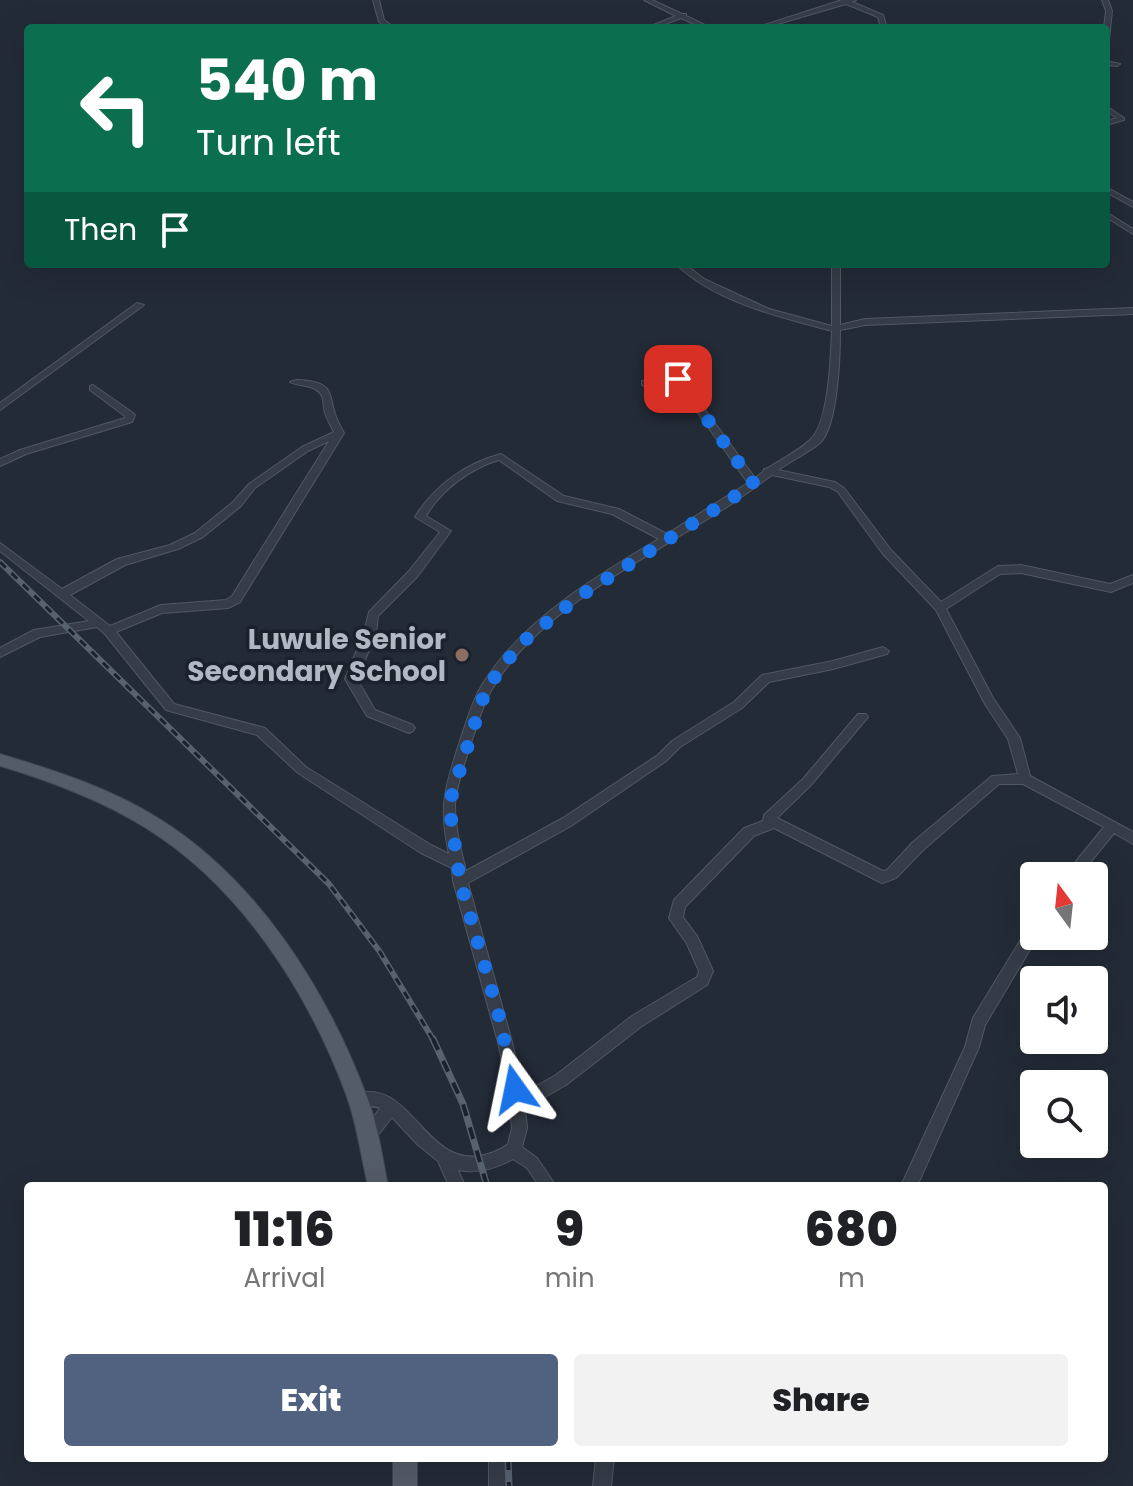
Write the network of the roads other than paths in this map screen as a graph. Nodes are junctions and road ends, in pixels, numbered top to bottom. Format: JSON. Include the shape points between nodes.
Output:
{"nodes":[{"id":1,"x":376,"y":0,"type":"edge"},
{"id":2,"x":647,"y":0,"type":"edge"},
{"id":3,"x":1105,"y":0,"type":"edge"},
{"id":4,"x":847,"y":1,"type":"edge"},
{"id":5,"x":684,"y":15,"type":"junction"},
{"id":6,"x":386,"y":24,"type":"edge"},
{"id":7,"x":660,"y":24,"type":"edge"},
{"id":8,"x":701,"y":24,"type":"edge"},
{"id":9,"x":771,"y":24,"type":"edge"},
{"id":10,"x":883,"y":24,"type":"edge"},
{"id":11,"x":1108,"y":24,"type":"edge"},
{"id":12,"x":1110,"y":63,"type":"edge"},
{"id":13,"x":1117,"y":64,"type":"dead end"},
{"id":14,"x":1110,"y":111,"type":"edge"},
{"id":15,"x":1110,"y":122,"type":"edge"},
{"id":16,"x":1110,"y":191,"type":"edge"},
{"id":17,"x":1133,"y":205,"type":"edge"},
{"id":18,"x":1110,"y":217,"type":"edge"},
{"id":19,"x":1133,"y":232,"type":"edge"},
{"id":20,"x":685,"y":268,"type":"edge"},
{"id":21,"x":836,"y":268,"type":"edge"},
{"id":22,"x":140,"y":305,"type":"dead end"},
{"id":23,"x":1133,"y":311,"type":"edge"},
{"id":24,"x":834,"y":329,"type":"junction"},
{"id":25,"x":294,"y":382,"type":"dead end"},
{"id":26,"x":645,"y":383,"type":"dead end"},
{"id":27,"x":93,"y":388,"type":"dead end"},
{"id":28,"x":0,"y":407,"type":"edge"},
{"id":29,"x":339,"y":433,"type":"junction"},
{"id":30,"x":0,"y":463,"type":"edge"},
{"id":31,"x":767,"y":471,"type":"junction"},
{"id":32,"x":754,"y":484,"type":"junction"},
{"id":33,"x":667,"y":539,"type":"junction"},
{"id":34,"x":0,"y":546,"type":"edge"},
{"id":35,"x":1133,"y":579,"type":"edge"},
{"id":36,"x":62,"y":594,"type":"junction"},
{"id":37,"x":940,"y":608,"type":"junction"},
{"id":38,"x":104,"y":627,"type":"junction"},
{"id":39,"x":883,"y":651,"type":"dead end"},
{"id":40,"x":0,"y":653,"type":"edge"},
{"id":41,"x":862,"y":717,"type":"dead end"},
{"id":42,"x":409,"y":728,"type":"dead end"},
{"id":43,"x":0,"y":760,"type":"edge"},
{"id":44,"x":1025,"y":779,"type":"junction"},
{"id":45,"x":768,"y":819,"type":"junction"},
{"id":46,"x":1113,"y":826,"type":"junction"},
{"id":47,"x":1133,"y":839,"type":"edge"},
{"id":48,"x":1083,"y":862,"type":"edge"},
{"id":49,"x":456,"y":864,"type":"junction"},
{"id":50,"x":460,"y":881,"type":"junction"},
{"id":51,"x":1022,"y":950,"type":"edge"},
{"id":52,"x":358,"y":1100,"type":"junction"},
{"id":53,"x":391,"y":1105,"type":"junction"},
{"id":54,"x":517,"y":1105,"type":"junction"},
{"id":55,"x":367,"y":1138,"type":"junction"},
{"id":56,"x":513,"y":1150,"type":"junction"},
{"id":57,"x":445,"y":1159,"type":"junction"},
{"id":58,"x":377,"y":1182,"type":"edge"},
{"id":59,"x":455,"y":1182,"type":"edge"},
{"id":60,"x":545,"y":1182,"type":"edge"},
{"id":61,"x":911,"y":1182,"type":"edge"},
{"id":62,"x":405,"y":1462,"type":"edge"},
{"id":63,"x":498,"y":1462,"type":"edge"},
{"id":64,"x":605,"y":1462,"type":"edge"},
{"id":65,"x":405,"y":1486,"type":"edge"},
{"id":66,"x":498,"y":1486,"type":"edge"},
{"id":67,"x":602,"y":1486,"type":"edge"}],
"edges":[{"from":1,"to":6,"type":"street"},
{"from":2,"to":5,"type":"street"},
{"from":3,"to":11,"type":"street"},
{"from":4,"to":9,"type":"street"},
{"from":4,"to":10,"type":"street","via":[[881,16]]},
{"from":5,"to":7,"type":"street"},
{"from":5,"to":8,"type":"street"},
{"from":12,"to":13,"type":"street"},
{"from":14,"to":15,"type":"street","via":[[1122,119]]},
{"from":16,"to":17,"type":"street"},
{"from":18,"to":19,"type":"street"},
{"from":20,"to":24,"type":"street","via":[[766,311]]},
{"from":21,"to":24,"type":"street"},
{"from":22,"to":28,"type":"street"},
{"from":23,"to":24,"type":"street","via":[[865,322]]},
{"from":24,"to":31,"type":"street","via":[[835,375],[827,422],[817,440]]},
{"from":25,"to":29,"type":"street","via":[[323,390]]},
{"from":26,"to":32,"type":"street","via":[[678,379]]},
{"from":27,"to":30,"type":"street","via":[[130,415],[129,420]]},
{"from":29,"to":36,"type":"street","via":[[305,449],[252,486],[199,535],[121,562]]},
{"from":29,"to":38,"type":"street","via":[[236,599],[161,609]]},
{"from":31,"to":32,"type":"street"},
{"from":31,"to":37,"type":"street","via":[[841,490],[887,552]]},
{"from":32,"to":33,"type":"street"},
{"from":33,"to":42,"type":"street","via":[[615,511],[561,499],[501,457],[490,458],[445,487],[425,504],[420,517],[446,531],[373,615],[351,679],[371,713]]},
{"from":33,"to":49,"type":"street","via":[[577,598],[519,645],[486,689],[449,804]]},
{"from":34,"to":36,"type":"street"},
{"from":35,"to":37,"type":"street","via":[[1111,588],[1021,569],[998,570]]},
{"from":36,"to":38,"type":"street"},
{"from":37,"to":44,"type":"street","via":[[1014,738]]},
{"from":38,"to":40,"type":"street","via":[[38,633]]},
{"from":38,"to":49,"type":"street","via":[[170,707],[261,731],[302,770]]},
{"from":39,"to":50,"type":"street","via":[[766,678],[738,705],[567,822]]},
{"from":41,"to":45,"type":"street"},
{"from":43,"to":52,"type":"main road","via":[[98,795],[154,824],[210,868],[255,917],[296,975]]},
{"from":44,"to":45,"type":"street","via":[[996,779],[882,877]]},
{"from":44,"to":46,"type":"street"},
{"from":45,"to":54,"type":"street","via":[[773,823],[749,832],[679,904],[676,918],[706,971],[702,981]]},
{"from":46,"to":47,"type":"street"},
{"from":46,"to":48,"type":"street"},
{"from":49,"to":50,"type":"street"},
{"from":50,"to":54,"type":"street","via":[[498,1012]]},
{"from":51,"to":61,"type":"street","via":[[978,1023]]},
{"from":52,"to":53,"type":"street","via":[[375,1098]]},
{"from":52,"to":55,"type":"main road"},
{"from":53,"to":55,"type":"street"},
{"from":53,"to":57,"type":"street"},
{"from":54,"to":56,"type":"street","via":[[522,1135]]},
{"from":55,"to":58,"type":"main road"},
{"from":56,"to":57,"type":"street","via":[[482,1164]]},
{"from":56,"to":60,"type":"street","via":[[532,1163]]},
{"from":57,"to":59,"type":"street"},
{"from":62,"to":65,"type":"main road"},
{"from":63,"to":66,"type":"street"},
{"from":64,"to":67,"type":"street"}]}
